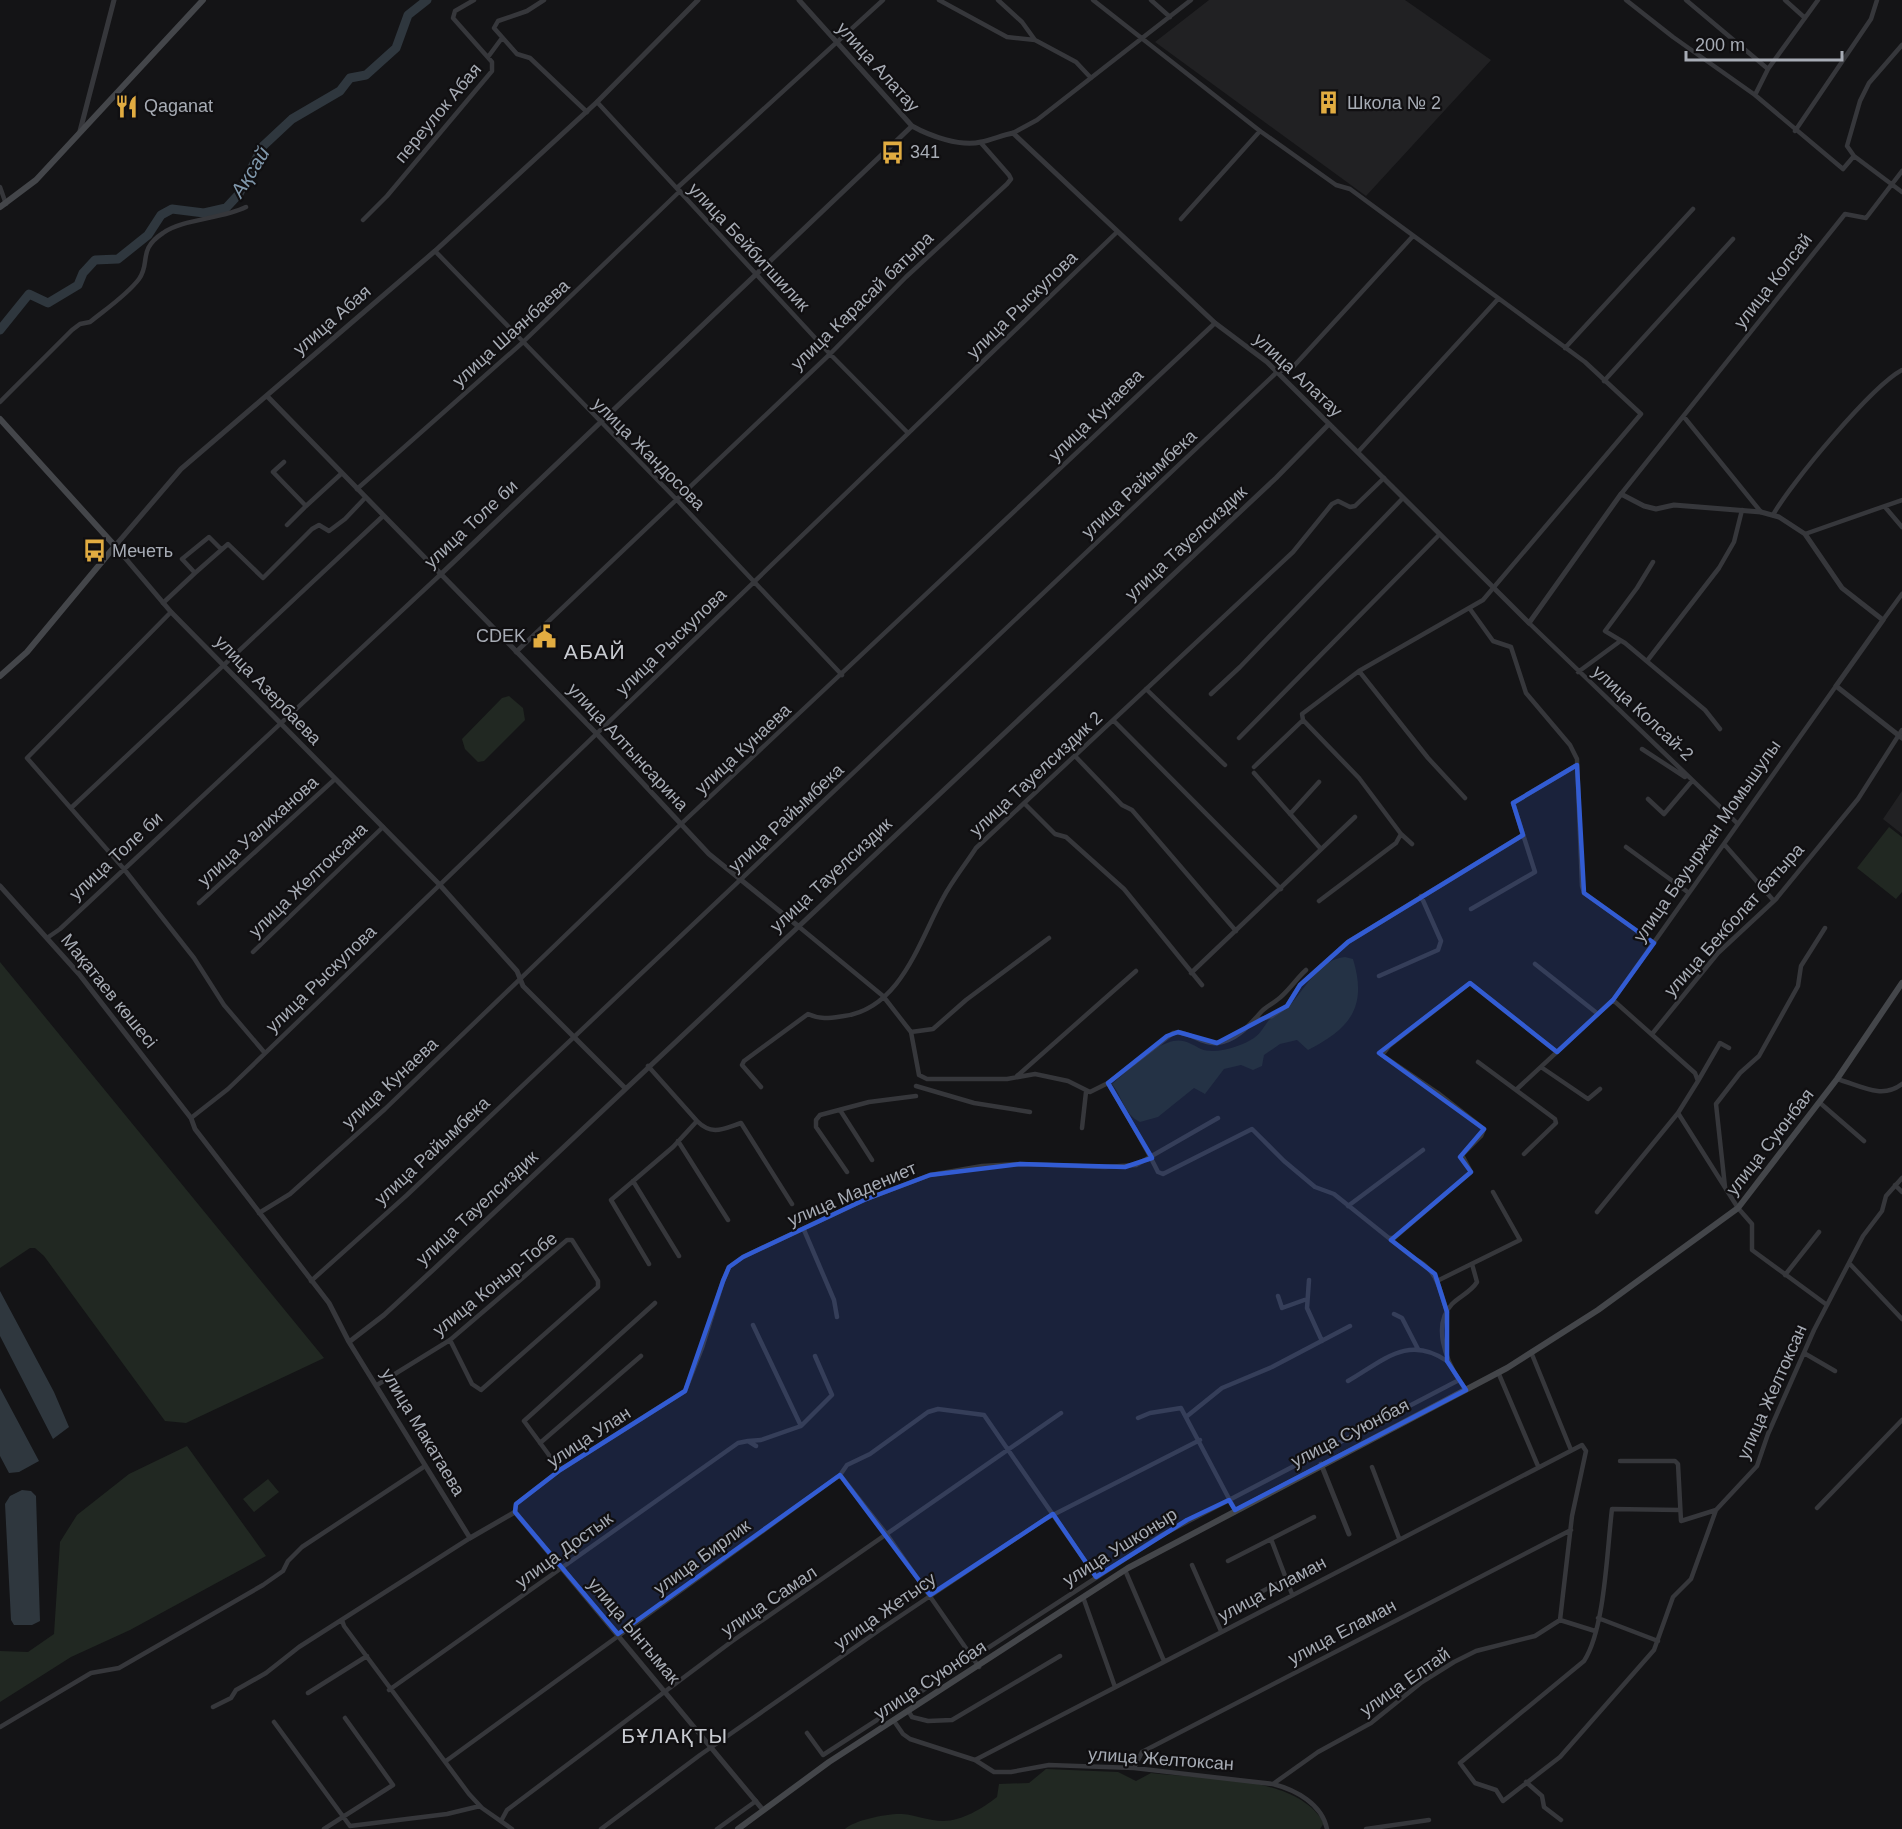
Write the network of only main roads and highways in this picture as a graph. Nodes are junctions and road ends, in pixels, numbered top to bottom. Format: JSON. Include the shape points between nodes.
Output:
{"nodes":[{"id":1,"x":204,"y":0,"type":"edge"},
{"id":2,"x":3,"y":205,"type":"edge"},
{"id":3,"x":0,"y":419,"type":"edge"},
{"id":4,"x":115,"y":546,"type":"joint"},
{"id":5,"x":1,"y":672,"type":"edge"},
{"id":6,"x":1902,"y":983,"type":"edge"},
{"id":7,"x":738,"y":1829,"type":"edge"}],
"edges":[{"from":1,"to":2,"type":"main road","via":[[36,180]]},
{"from":3,"to":4,"type":"main road","name":"улица Азербаева"},
{"from":4,"to":5,"type":"main road","name":"улица Абая","via":[[27,652]]},
{"from":6,"to":7,"type":"main road","name":"улица Суюнбая","via":[[1837,1079],[1738,1208],[1598,1310],[1466,1390],[1125,1570],[830,1762]]}]}
